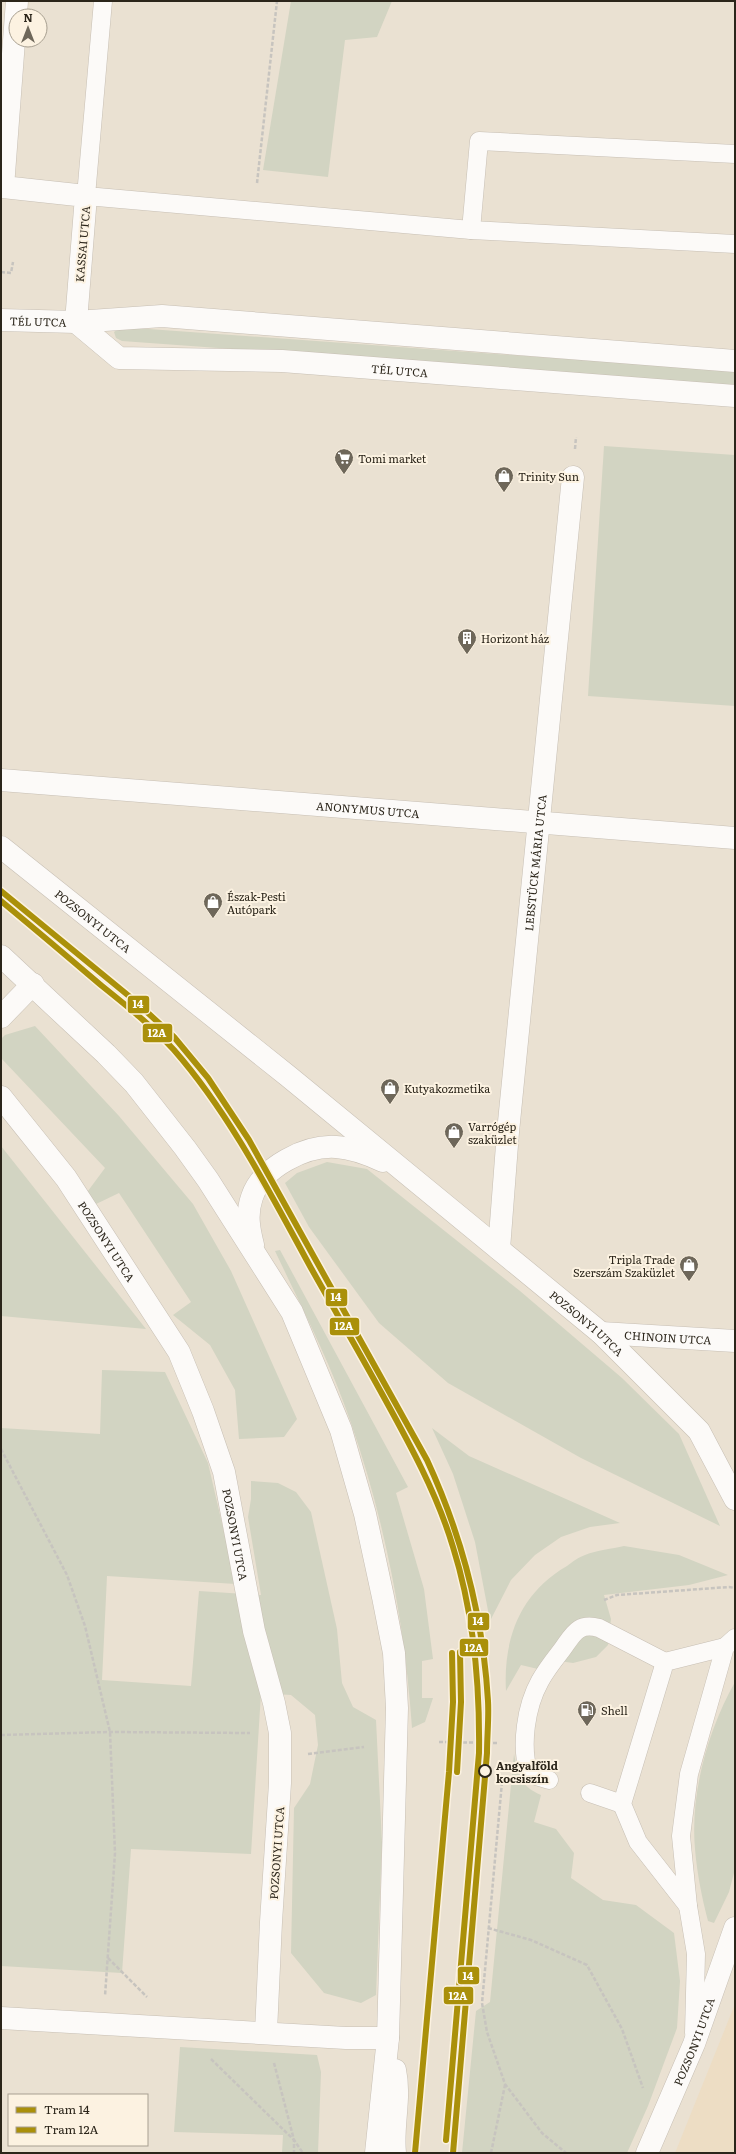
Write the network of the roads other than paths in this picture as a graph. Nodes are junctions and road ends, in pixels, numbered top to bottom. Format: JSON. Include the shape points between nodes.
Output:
{"nodes":[{"id":1,"x":17,"y":1,"type":"edge"},
{"id":2,"x":103,"y":1,"type":"edge"},
{"id":3,"x":735,"y":154,"type":"edge"},
{"id":4,"x":2,"y":187,"type":"edge"},
{"id":5,"x":86,"y":196,"type":"junction"},
{"id":6,"x":471,"y":230,"type":"junction"},
{"id":7,"x":735,"y":244,"type":"edge"},
{"id":8,"x":1,"y":320,"type":"edge"},
{"id":9,"x":76,"y":322,"type":"junction"},
{"id":10,"x":735,"y":361,"type":"edge"},
{"id":11,"x":735,"y":396,"type":"edge"},
{"id":12,"x":573,"y":477,"type":"dead end"},
{"id":13,"x":1,"y":780,"type":"edge"},
{"id":14,"x":540,"y":822,"type":"junction"},
{"id":15,"x":735,"y":838,"type":"edge"},
{"id":16,"x":1,"y":847,"type":"edge"},
{"id":17,"x":1,"y":956,"type":"edge"},
{"id":18,"x":33,"y":984,"type":"junction"},
{"id":19,"x":1,"y":1017,"type":"edge"},
{"id":20,"x":1,"y":1097,"type":"edge"},
{"id":21,"x":409,"y":1174,"type":"junction"},
{"id":22,"x":499,"y":1249,"type":"junction"},
{"id":23,"x":259,"y":1261,"type":"junction"},
{"id":24,"x":601,"y":1333,"type":"junction"},
{"id":25,"x":735,"y":1341,"type":"edge"},
{"id":26,"x":735,"y":1499,"type":"edge"},
{"id":27,"x":730,"y":1642,"type":"edge"},
{"id":28,"x":665,"y":1662,"type":"junction"},
{"id":29,"x":549,"y":1780,"type":"dead end"},
{"id":30,"x":590,"y":1793,"type":"dead end"},
{"id":31,"x":622,"y":1804,"type":"junction"},
{"id":32,"x":688,"y":1906,"type":"junction"},
{"id":33,"x":735,"y":1928,"type":"edge"},
{"id":34,"x":1,"y":2018,"type":"edge"},
{"id":35,"x":266,"y":2032,"type":"junction"},
{"id":36,"x":388,"y":2038,"type":"junction"},
{"id":37,"x":694,"y":2044,"type":"junction"},
{"id":38,"x":376,"y":2153,"type":"edge"},
{"id":39,"x":395,"y":2153,"type":"edge"},
{"id":40,"x":647,"y":2153,"type":"edge"}],
"edges":[{"from":1,"to":4,"type":"street","name":"KASSAI UTCA"},
{"from":2,"to":5,"type":"lane"},
{"from":3,"to":6,"type":"lane","via":[[479,141]]},
{"from":4,"to":5,"type":"street","name":"KASSAI UTCA"},
{"from":5,"to":6,"type":"lane"},
{"from":5,"to":9,"type":"street","name":"KASSAI UTCA"},
{"from":6,"to":7,"type":"lane"},
{"from":8,"to":9,"type":"street","name":"TÉL UTCA"},
{"from":9,"to":10,"type":"street","name":"TÉL UTCA","via":[[162,316]]},
{"from":9,"to":11,"type":"street","name":"TÉL UTCA","via":[[119,358],[282,361]]},
{"from":12,"to":14,"type":"street","name":"LEBSTÜCK MÁRIA UTCA"},
{"from":13,"to":14,"type":"street","name":"ANONYMUS UTCA"},
{"from":14,"to":15,"type":"street","name":"ANONYMUS UTCA"},
{"from":14,"to":22,"type":"street","name":"LEBSTÜCK MÁRIA UTCA","via":[[508,1132]]},
{"from":16,"to":21,"type":"street","name":"POZSONYI UTCA"},
{"from":17,"to":18,"type":"street","name":"POZSONYI UTCA"},
{"from":18,"to":19,"type":"street"},
{"from":18,"to":23,"type":"street","name":"POZSONYI UTCA","via":[[106,1054],[161,1115],[208,1180]]},
{"from":20,"to":35,"type":"street","name":"POZSONYI UTCA","via":[[66,1178],[179,1352],[224,1472],[254,1631],[280,1734],[281,1757]]},
{"from":21,"to":22,"type":"street","name":"POZSONYI UTCA"},
{"from":21,"to":23,"type":"street","name":"POZSONYI UTCA","via":[[375,1157],[346,1148],[308,1150],[288,1159],[263,1180],[252,1197],[248,1228]]},
{"from":22,"to":24,"type":"street","name":"POZSONYI UTCA"},
{"from":23,"to":36,"type":"street","name":"POZSONYI UTCA","via":[[292,1312],[341,1430],[365,1514],[394,1653],[397,1736]]},
{"from":24,"to":25,"type":"street","name":"CHINOIN UTCA"},
{"from":24,"to":26,"type":"street","name":"POZSONYI UTCA","via":[[699,1431]]},
{"from":27,"to":28,"type":"lane"},
{"from":27,"to":32,"type":"lane","via":[[689,1774],[681,1836]]},
{"from":28,"to":29,"type":"lane","via":[[599,1628],[588,1625],[576,1630],[540,1680],[531,1702],[525,1762],[529,1774]]},
{"from":28,"to":31,"type":"lane"},
{"from":30,"to":31,"type":"lane"},
{"from":31,"to":32,"type":"lane","via":[[638,1842]]},
{"from":32,"to":37,"type":"lane","via":[[696,1954]]},
{"from":33,"to":37,"type":"street","name":"POZSONYI UTCA"},
{"from":34,"to":35,"type":"street"},
{"from":35,"to":36,"type":"street","via":[[346,2038]]},
{"from":36,"to":38,"type":"street","name":"POZSONYI UTCA"},
{"from":36,"to":39,"type":"street","via":[[398,2085]]},
{"from":37,"to":40,"type":"street","name":"POZSONYI UTCA"}]}
